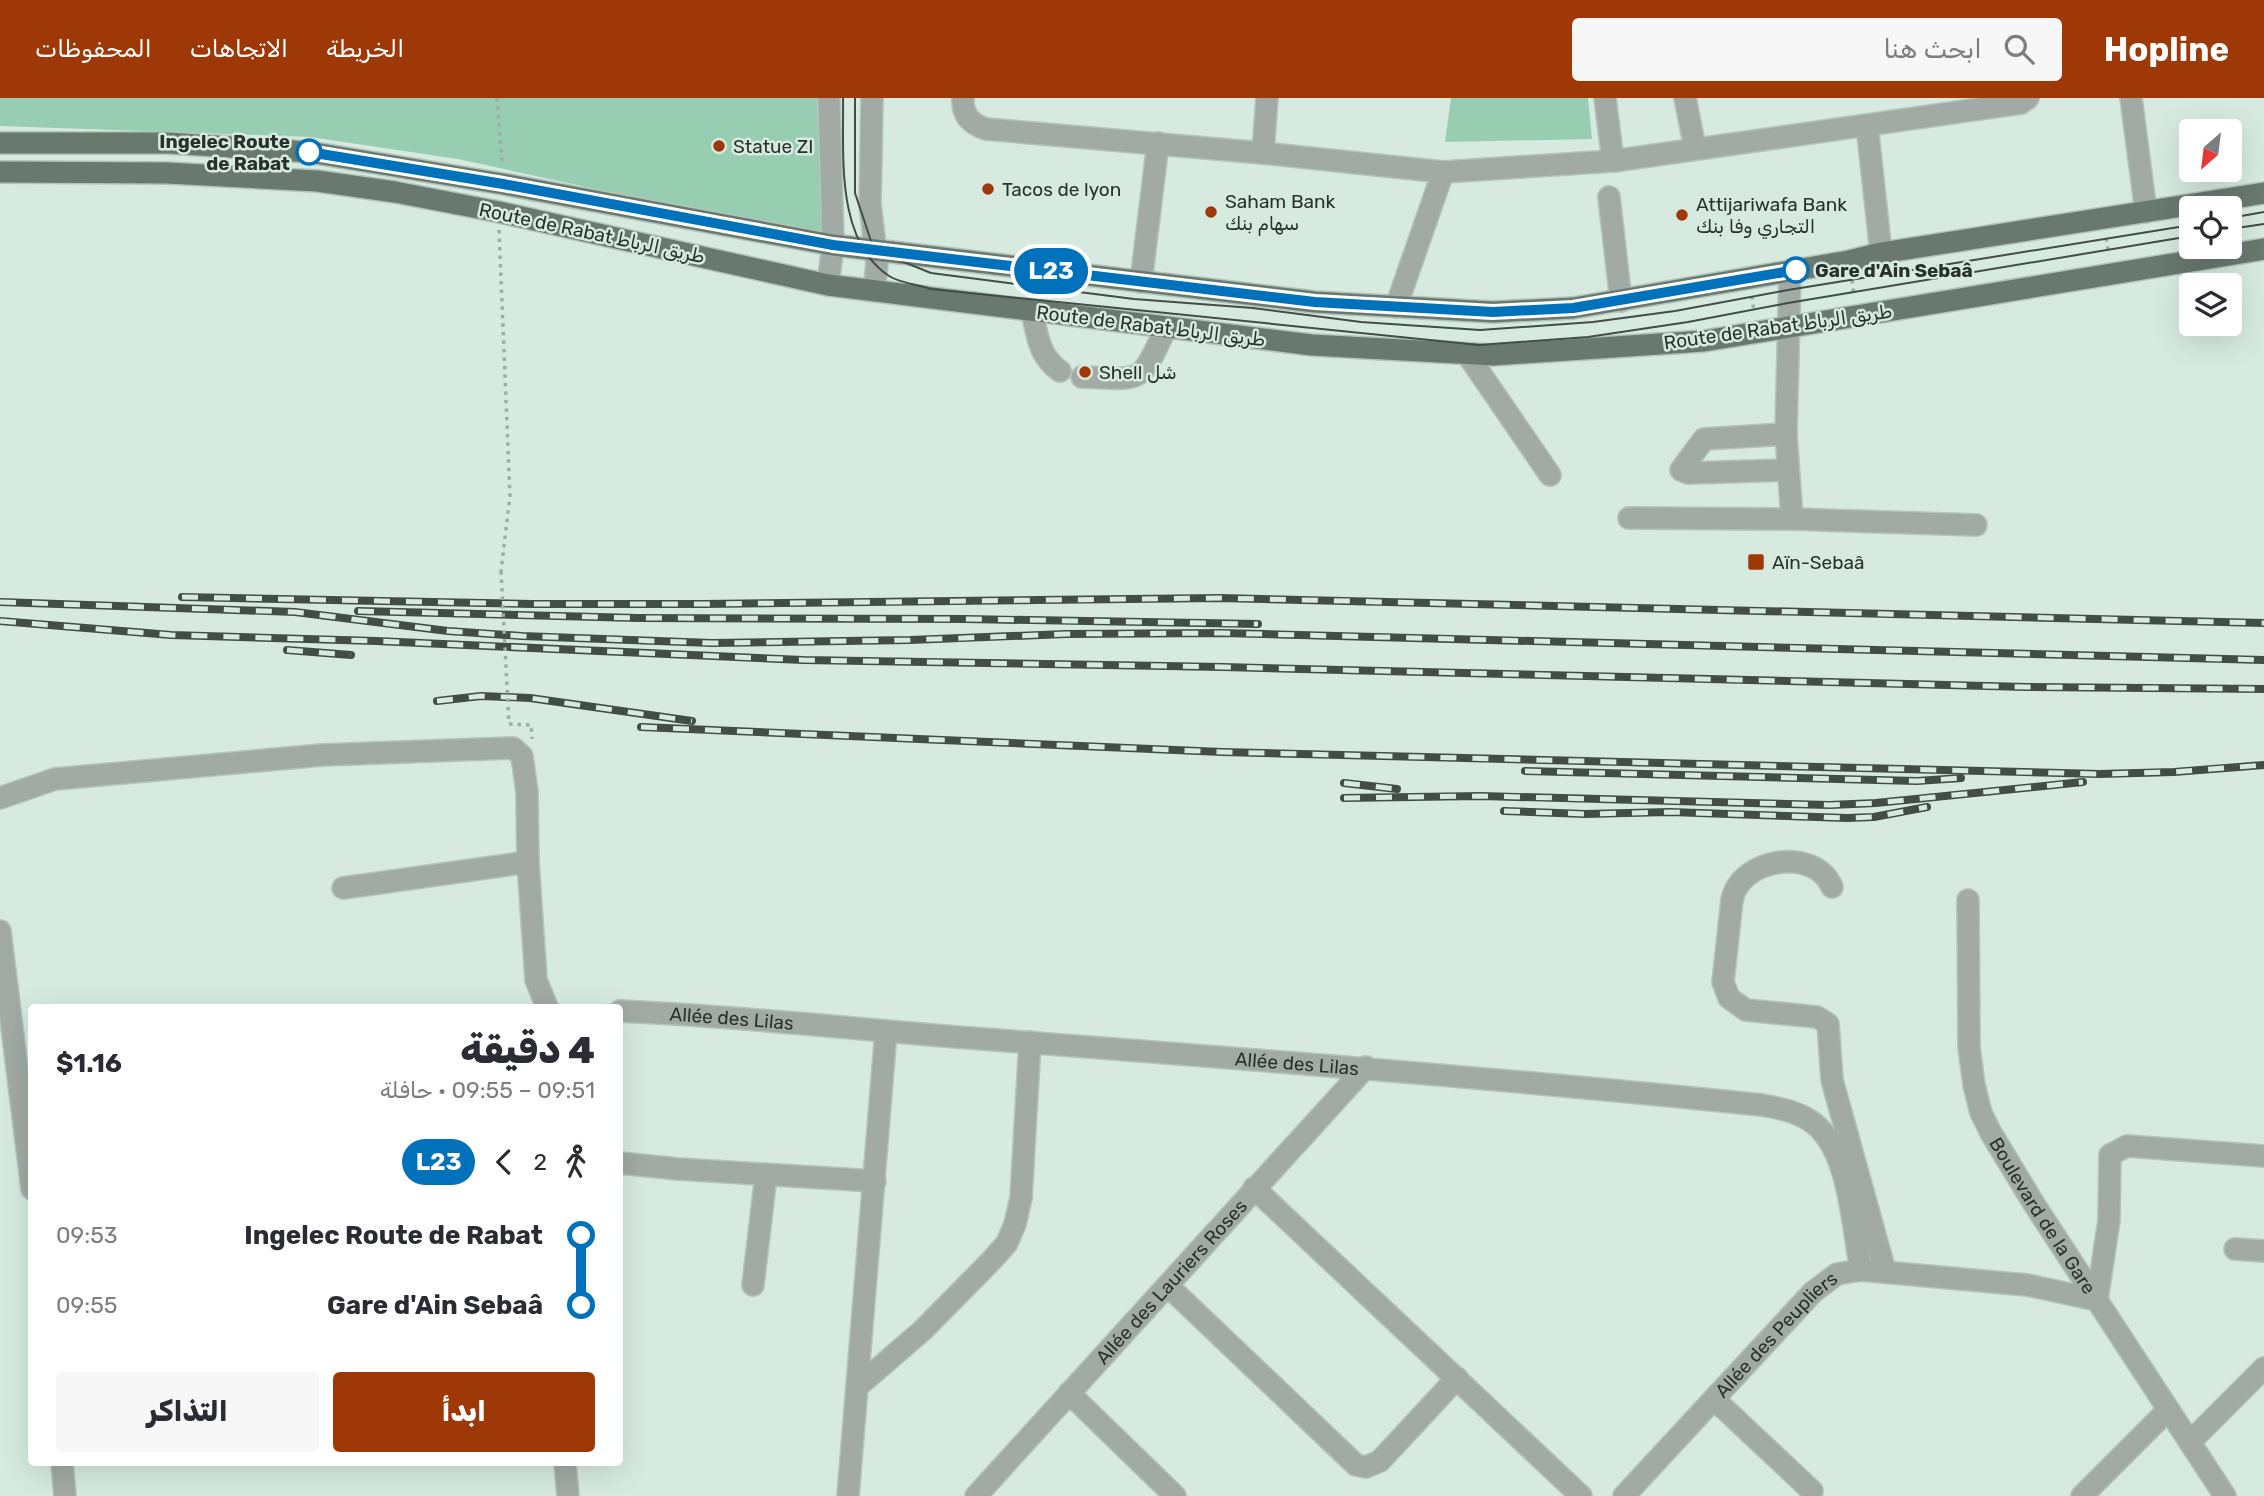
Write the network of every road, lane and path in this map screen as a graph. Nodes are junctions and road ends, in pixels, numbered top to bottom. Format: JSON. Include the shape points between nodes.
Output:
{"nodes":[{"id":1,"x":497,"y":98,"type":"edge"},
{"id":2,"x":829,"y":98,"type":"edge"},
{"id":3,"x":872,"y":98,"type":"edge"},
{"id":4,"x":963,"y":98,"type":"edge"},
{"id":5,"x":1267,"y":98,"type":"edge"},
{"id":6,"x":1605,"y":98,"type":"edge"},
{"id":7,"x":1685,"y":98,"type":"edge"},
{"id":8,"x":2028,"y":98,"type":"edge"},
{"id":9,"x":2131,"y":98,"type":"edge"},
{"id":10,"x":1867,"y":125,"type":"junction"},
{"id":11,"x":0,"y":143,"type":"edge"},
{"id":12,"x":1158,"y":143,"type":"junction"},
{"id":13,"x":1695,"y":148,"type":"junction"},
{"id":14,"x":1263,"y":153,"type":"junction"},
{"id":15,"x":1613,"y":161,"type":"junction"},
{"id":16,"x":0,"y":172,"type":"edge"},
{"id":17,"x":1443,"y":172,"type":"junction"},
{"id":18,"x":503,"y":184,"type":"junction"},
{"id":19,"x":2264,"y":193,"type":"edge"},
{"id":20,"x":1609,"y":197,"type":"dead end"},
{"id":21,"x":499,"y":212,"type":"junction"},
{"id":22,"x":2146,"y":212,"type":"junction"},
{"id":23,"x":2104,"y":218,"type":"junction"},
{"id":24,"x":833,"y":245,"type":"junction"},
{"id":25,"x":2264,"y":249,"type":"edge"},
{"id":26,"x":874,"y":250,"type":"junction"},
{"id":27,"x":1881,"y":253,"type":"junction"},
{"id":28,"x":1849,"y":261,"type":"junction"},
{"id":29,"x":1790,"y":271,"type":"junction"},
{"id":30,"x":2112,"y":274,"type":"junction"},
{"id":31,"x":1751,"y":278,"type":"junction"},
{"id":32,"x":1141,"y":282,"type":"junction"},
{"id":33,"x":828,"y":285,"type":"junction"},
{"id":34,"x":874,"y":290,"type":"junction"},
{"id":35,"x":1622,"y":301,"type":"junction"},
{"id":36,"x":1396,"y":307,"type":"junction"},
{"id":37,"x":1032,"y":311,"type":"junction"},
{"id":38,"x":1857,"y":316,"type":"junction"},
{"id":39,"x":1788,"y":327,"type":"junction"},
{"id":40,"x":1166,"y":328,"type":"junction"},
{"id":41,"x":1756,"y":332,"type":"junction"},
{"id":42,"x":1467,"y":354,"type":"junction"},
{"id":43,"x":1060,"y":371,"type":"dead end"},
{"id":44,"x":1082,"y":377,"type":"dead end"},
{"id":45,"x":1786,"y":434,"type":"junction"},
{"id":46,"x":1788,"y":470,"type":"junction"},
{"id":47,"x":1550,"y":475,"type":"dead end"},
{"id":48,"x":1629,"y":518,"type":"dead end"},
{"id":49,"x":1792,"y":519,"type":"junction"},
{"id":50,"x":1976,"y":525,"type":"dead end"},
{"id":51,"x":509,"y":724,"type":"dead end"},
{"id":52,"x":0,"y":798,"type":"edge"},
{"id":53,"x":528,"y":862,"type":"junction"},
{"id":54,"x":1832,"y":887,"type":"dead end"},
{"id":55,"x":343,"y":888,"type":"dead end"},
{"id":56,"x":1968,"y":900,"type":"dead end"},
{"id":57,"x":0,"y":930,"type":"edge"},
{"id":58,"x":551,"y":1004,"type":"edge"},
{"id":59,"x":623,"y":1010,"type":"edge"},
{"id":60,"x":886,"y":1031,"type":"junction"},
{"id":61,"x":1030,"y":1042,"type":"junction"},
{"id":62,"x":1366,"y":1067,"type":"junction"},
{"id":63,"x":2264,"y":1156,"type":"edge"},
{"id":64,"x":28,"y":1157,"type":"edge"},
{"id":65,"x":623,"y":1163,"type":"edge"},
{"id":66,"x":766,"y":1175,"type":"junction"},
{"id":67,"x":876,"y":1181,"type":"junction"},
{"id":68,"x":1254,"y":1188,"type":"junction"},
{"id":69,"x":2235,"y":1249,"type":"dead end"},
{"id":70,"x":2264,"y":1251,"type":"edge"},
{"id":71,"x":1861,"y":1270,"type":"junction"},
{"id":72,"x":1885,"y":1271,"type":"junction"},
{"id":73,"x":753,"y":1285,"type":"dead end"},
{"id":74,"x":1168,"y":1286,"type":"junction"},
{"id":75,"x":2098,"y":1300,"type":"junction"},
{"id":76,"x":2264,"y":1368,"type":"edge"},
{"id":77,"x":1457,"y":1378,"type":"junction"},
{"id":78,"x":857,"y":1387,"type":"junction"},
{"id":79,"x":1069,"y":1393,"type":"junction"},
{"id":80,"x":1714,"y":1399,"type":"junction"},
{"id":81,"x":2168,"y":1410,"type":"junction"},
{"id":82,"x":2190,"y":1443,"type":"junction"},
{"id":83,"x":62,"y":1466,"type":"edge"},
{"id":84,"x":565,"y":1466,"type":"edge"},
{"id":85,"x":1812,"y":1491,"type":"dead end"},
{"id":86,"x":65,"y":1496,"type":"edge"},
{"id":87,"x":568,"y":1496,"type":"edge"},
{"id":88,"x":848,"y":1496,"type":"edge"},
{"id":89,"x":976,"y":1496,"type":"edge"},
{"id":90,"x":1175,"y":1496,"type":"edge"},
{"id":91,"x":1581,"y":1496,"type":"edge"},
{"id":92,"x":1624,"y":1496,"type":"edge"},
{"id":93,"x":2082,"y":1496,"type":"edge"},
{"id":94,"x":2225,"y":1496,"type":"edge"}],
"edges":[{"from":1,"to":18,"type":"path"},
{"from":2,"to":24,"type":"street"},
{"from":3,"to":26,"type":"street"},
{"from":4,"to":12,"type":"street","via":[[967,118],[986,130]]},
{"from":5,"to":14,"type":"street"},
{"from":6,"to":15,"type":"street"},
{"from":7,"to":13,"type":"street"},
{"from":8,"to":10,"type":"street","via":[[2021,103]]},
{"from":9,"to":22,"type":"street"},
{"from":10,"to":13,"type":"street"},
{"from":10,"to":27,"type":"street"},
{"from":11,"to":18,"type":"main road","name":"Route de Rabat طريق الرباط","via":[[168,143],[309,152]]},
{"from":12,"to":14,"type":"street"},
{"from":12,"to":32,"type":"street"},
{"from":13,"to":15,"type":"street"},
{"from":14,"to":17,"type":"street"},
{"from":15,"to":17,"type":"street"},
{"from":16,"to":21,"type":"main road","name":"Route de Rabat طريق الرباط","via":[[167,173],[317,181]]},
{"from":17,"to":36,"type":"street"},
{"from":18,"to":24,"type":"main road","name":"Route de Rabat طريق الرباط"},
{"from":19,"to":22,"type":"main road","name":"Route de Rabat طريق الرباط"},
{"from":20,"to":35,"type":"street"},
{"from":21,"to":33,"type":"main road","name":"Route de Rabat طريق الرباط"},
{"from":21,"to":51,"type":"path","bridge":true,"via":[[509,496],[501,571]]},
{"from":22,"to":23,"type":"main road","name":"Route de Rabat طريق الرباط"},
{"from":23,"to":27,"type":"main road","name":"Route de Rabat طريق الرباط"},
{"from":23,"to":30,"type":"path"},
{"from":24,"to":26,"type":"main road","name":"Route de Rabat طريق الرباط"},
{"from":24,"to":33,"type":"street"},
{"from":25,"to":30,"type":"main road","name":"Route de Rabat طريق الرباط"},
{"from":26,"to":32,"type":"main road","name":"Route de Rabat طريق الرباط"},
{"from":26,"to":34,"type":"street"},
{"from":27,"to":28,"type":"main road","name":"Route de Rabat طريق الرباط"},
{"from":28,"to":29,"type":"main road","name":"Route de Rabat طريق الرباط"},
{"from":28,"to":38,"type":"path"},
{"from":29,"to":31,"type":"main road","name":"Route de Rabat طريق الرباط"},
{"from":29,"to":39,"type":"street"},
{"from":30,"to":38,"type":"main road","name":"Route de Rabat طريق الرباط"},
{"from":31,"to":35,"type":"main road","name":"Route de Rabat طريق الرباط"},
{"from":31,"to":41,"type":"path"},
{"from":32,"to":36,"type":"main road","name":"Route de Rabat طريق الرباط"},
{"from":33,"to":34,"type":"main road","name":"Route de Rabat طريق الرباط"},
{"from":34,"to":37,"type":"main road","name":"Route de Rabat طريق الرباط"},
{"from":35,"to":36,"type":"main road","name":"Route de Rabat طريق الرباط","via":[[1493,312]]},
{"from":37,"to":40,"type":"main road","name":"Route de Rabat طريق الرباط"},
{"from":37,"to":43,"type":"street","via":[[1041,351]]},
{"from":38,"to":39,"type":"main road","name":"Route de Rabat طريق الرباط"},
{"from":39,"to":41,"type":"main road","name":"Route de Rabat طريق الرباط"},
{"from":39,"to":45,"type":"street"},
{"from":40,"to":42,"type":"main road","name":"Route de Rabat طريق الرباط","via":[[1312,345]]},
{"from":40,"to":44,"type":"street","via":[[1140,374],[1127,379]]},
{"from":41,"to":42,"type":"main road","name":"Route de Rabat طريق الرباط","via":[[1576,351]]},
{"from":42,"to":47,"type":"street"},
{"from":45,"to":46,"type":"street"},
{"from":45,"to":46,"type":"street","via":[[1704,439],[1681,470]]},
{"from":46,"to":49,"type":"street"},
{"from":48,"to":49,"type":"street"},
{"from":49,"to":50,"type":"street"},
{"from":52,"to":53,"type":"street","via":[[55,779],[322,755],[513,748],[522,756],[527,792]]},
{"from":53,"to":55,"type":"street"},
{"from":53,"to":58,"type":"street","via":[[536,980]]},
{"from":54,"to":72,"type":"street","via":[[1817,869],[1797,862],[1775,863],[1742,877],[1734,891],[1723,982],[1729,998],[1746,1010],[1817,1017],[1828,1024],[1832,1080]]},
{"from":56,"to":75,"type":"street","name":"Boulevard de la Gare","via":[[1969,1047],[1981,1113]]},
{"from":57,"to":64,"type":"street"},
{"from":59,"to":60,"type":"street","name":"Allée des Lilas"},
{"from":60,"to":61,"type":"street","name":"Allée des Lilas"},
{"from":60,"to":67,"type":"street"},
{"from":61,"to":62,"type":"street","name":"Allée des Lilas"},
{"from":61,"to":78,"type":"street","via":[[1021,1198],[1007,1243],[923,1330]]},
{"from":62,"to":68,"type":"street","name":"Allée des Lauriers Roses"},
{"from":62,"to":71,"type":"street","name":"Allée des Lilas","via":[[1736,1102],[1807,1118],[1835,1150]]},
{"from":63,"to":75,"type":"street","via":[[2127,1146],[2110,1155],[2109,1220]]},
{"from":65,"to":66,"type":"street"},
{"from":66,"to":67,"type":"street"},
{"from":66,"to":73,"type":"street"},
{"from":67,"to":78,"type":"street"},
{"from":68,"to":74,"type":"street","name":"Allée des Lauriers Roses"},
{"from":68,"to":77,"type":"street"},
{"from":69,"to":70,"type":"street"},
{"from":71,"to":72,"type":"street","name":"Allée des Peupliers"},
{"from":71,"to":80,"type":"street","name":"Allée des Peupliers","via":[[1837,1274],[1813,1292]]},
{"from":72,"to":75,"type":"street","name":"Allée des Peupliers","via":[[2027,1285]]},
{"from":74,"to":77,"type":"street","via":[[1356,1465],[1366,1467],[1380,1461]]},
{"from":74,"to":79,"type":"street","name":"Allée des Lauriers Roses"},
{"from":75,"to":81,"type":"street","name":"Boulevard de la Gare"},
{"from":76,"to":82,"type":"street"},
{"from":77,"to":91,"type":"street"},
{"from":78,"to":88,"type":"street"},
{"from":79,"to":89,"type":"street","name":"Allée des Lauriers Roses"},
{"from":79,"to":90,"type":"street"},
{"from":80,"to":85,"type":"street"},
{"from":80,"to":92,"type":"street","name":"Allée des Peupliers"},
{"from":81,"to":82,"type":"street","name":"Boulevard de la Gare"},
{"from":81,"to":93,"type":"street"},
{"from":82,"to":94,"type":"street","name":"Boulevard de la Gare"},
{"from":83,"to":86,"type":"street"},
{"from":84,"to":87,"type":"street"}]}
